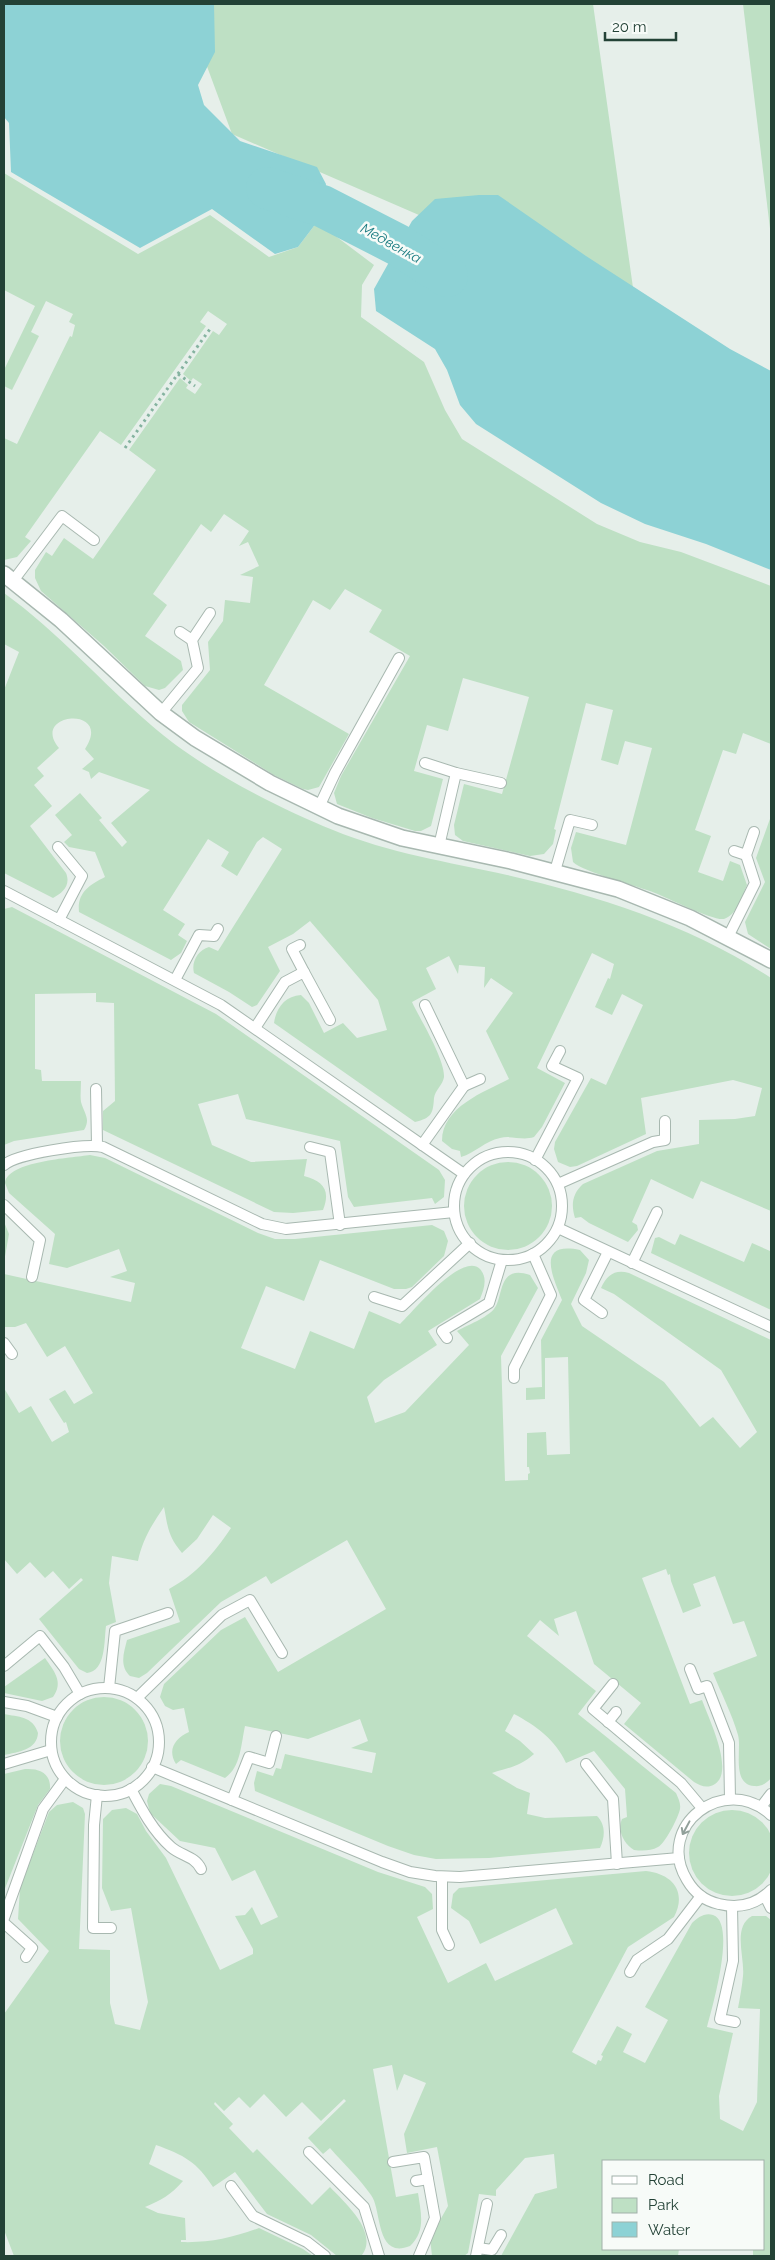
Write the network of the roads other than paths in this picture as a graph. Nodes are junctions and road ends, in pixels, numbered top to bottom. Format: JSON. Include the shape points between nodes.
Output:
{"nodes":[{"id":1,"x":94,"y":540,"type":"dead end"},
{"id":2,"x":8,"y":578,"type":"edge"},
{"id":3,"x":210,"y":613,"type":"dead end"},
{"id":4,"x":180,"y":632,"type":"dead end"},
{"id":5,"x":192,"y":640,"type":"junction"},
{"id":6,"x":399,"y":658,"type":"dead end"},
{"id":7,"x":161,"y":713,"type":"junction"},
{"id":8,"x":425,"y":763,"type":"dead end"},
{"id":9,"x":456,"y":773,"type":"junction"},
{"id":10,"x":501,"y":783,"type":"dead end"},
{"id":11,"x":319,"y":807,"type":"junction"},
{"id":12,"x":573,"y":809,"type":"dead end"},
{"id":13,"x":570,"y":820,"type":"junction"},
{"id":14,"x":592,"y":825,"type":"dead end"},
{"id":15,"x":754,"y":832,"type":"dead end"},
{"id":16,"x":439,"y":846,"type":"junction"},
{"id":17,"x":58,"y":847,"type":"dead end"},
{"id":18,"x":734,"y":851,"type":"dead end"},
{"id":19,"x":746,"y":855,"type":"junction"},
{"id":20,"x":555,"y":872,"type":"junction"},
{"id":21,"x":4,"y":891,"type":"edge"},
{"id":22,"x":59,"y":920,"type":"junction"},
{"id":23,"x":218,"y":929,"type":"dead end"},
{"id":24,"x":728,"y":936,"type":"junction"},
{"id":25,"x":300,"y":945,"type":"dead end"},
{"id":26,"x":771,"y":960,"type":"edge"},
{"id":27,"x":304,"y":972,"type":"junction"},
{"id":28,"x":175,"y":980,"type":"junction"},
{"id":29,"x":425,"y":1005,"type":"dead end"},
{"id":30,"x":330,"y":1020,"type":"dead end"},
{"id":31,"x":255,"y":1028,"type":"junction"},
{"id":32,"x":560,"y":1051,"type":"dead end"},
{"id":33,"x":480,"y":1079,"type":"dead end"},
{"id":34,"x":464,"y":1086,"type":"junction"},
{"id":35,"x":96,"y":1089,"type":"dead end"},
{"id":36,"x":665,"y":1120,"type":"dead end"},
{"id":37,"x":96,"y":1145,"type":"junction"},
{"id":38,"x":422,"y":1145,"type":"junction"},
{"id":39,"x":310,"y":1147,"type":"dead end"},
{"id":40,"x":535,"y":1160,"type":"junction"},
{"id":41,"x":4,"y":1166,"type":"edge"},
{"id":42,"x":464,"y":1174,"type":"junction"},
{"id":43,"x":558,"y":1184,"type":"junction"},
{"id":44,"x":4,"y":1205,"type":"edge"},
{"id":45,"x":454,"y":1212,"type":"junction"},
{"id":46,"x":657,"y":1212,"type":"dead end"},
{"id":47,"x":340,"y":1225,"type":"junction"},
{"id":48,"x":558,"y":1228,"type":"junction"},
{"id":49,"x":470,"y":1243,"type":"junction"},
{"id":50,"x":608,"y":1252,"type":"junction"},
{"id":51,"x":533,"y":1254,"type":"junction"},
{"id":52,"x":502,"y":1260,"type":"junction"},
{"id":53,"x":632,"y":1263,"type":"junction"},
{"id":54,"x":32,"y":1277,"type":"dead end"},
{"id":55,"x":374,"y":1297,"type":"dead end"},
{"id":56,"x":602,"y":1313,"type":"dead end"},
{"id":57,"x":771,"y":1327,"type":"edge"},
{"id":58,"x":447,"y":1338,"type":"dead end"},
{"id":59,"x":4,"y":1343,"type":"edge"},
{"id":60,"x":12,"y":1354,"type":"dead end"},
{"id":61,"x":514,"y":1378,"type":"dead end"},
{"id":62,"x":168,"y":1613,"type":"dead end"},
{"id":63,"x":282,"y":1652,"type":"dead end"},
{"id":64,"x":4,"y":1666,"type":"edge"},
{"id":65,"x":690,"y":1669,"type":"dead end"},
{"id":66,"x":614,"y":1684,"type":"dead end"},
{"id":67,"x":109,"y":1688,"type":"junction"},
{"id":68,"x":80,"y":1694,"type":"junction"},
{"id":69,"x":137,"y":1698,"type":"junction"},
{"id":70,"x":4,"y":1702,"type":"edge"},
{"id":71,"x":616,"y":1712,"type":"dead end"},
{"id":72,"x":57,"y":1717,"type":"junction"},
{"id":73,"x":608,"y":1722,"type":"junction"},
{"id":74,"x":276,"y":1736,"type":"dead end"},
{"id":75,"x":51,"y":1750,"type":"junction"},
{"id":76,"x":4,"y":1764,"type":"edge"},
{"id":77,"x":586,"y":1764,"type":"dead end"},
{"id":78,"x":152,"y":1767,"type":"junction"},
{"id":79,"x":65,"y":1779,"type":"junction"},
{"id":80,"x":131,"y":1789,"type":"junction"},
{"id":81,"x":771,"y":1794,"type":"edge"},
{"id":82,"x":97,"y":1795,"type":"junction"},
{"id":83,"x":730,"y":1799,"type":"junction"},
{"id":84,"x":232,"y":1800,"type":"junction"},
{"id":85,"x":762,"y":1807,"type":"junction"},
{"id":86,"x":702,"y":1808,"type":"junction"},
{"id":87,"x":771,"y":1815,"type":"edge"},
{"id":88,"x":679,"y":1858,"type":"junction"},
{"id":89,"x":617,"y":1864,"type":"junction"},
{"id":90,"x":201,"y":1870,"type":"dead end"},
{"id":91,"x":442,"y":1877,"type":"junction"},
{"id":92,"x":768,"y":1893,"type":"edge"},
{"id":93,"x":701,"y":1896,"type":"junction"},
{"id":94,"x":732,"y":1906,"type":"junction"},
{"id":95,"x":771,"y":1908,"type":"edge"},
{"id":96,"x":4,"y":1918,"type":"edge"},
{"id":97,"x":4,"y":1922,"type":"edge"},
{"id":98,"x":111,"y":1928,"type":"dead end"},
{"id":99,"x":449,"y":1945,"type":"dead end"},
{"id":100,"x":26,"y":1957,"type":"dead end"},
{"id":101,"x":630,"y":1972,"type":"dead end"},
{"id":102,"x":735,"y":2022,"type":"dead end"},
{"id":103,"x":310,"y":2152,"type":"dead end"},
{"id":104,"x":393,"y":2162,"type":"dead end"},
{"id":105,"x":428,"y":2180,"type":"junction"},
{"id":106,"x":416,"y":2181,"type":"dead end"},
{"id":107,"x":231,"y":2186,"type":"dead end"},
{"id":108,"x":487,"y":2204,"type":"dead end"},
{"id":109,"x":501,"y":2235,"type":"dead end"},
{"id":110,"x":477,"y":2252,"type":"edge"},
{"id":111,"x":325,"y":2256,"type":"edge"},
{"id":112,"x":379,"y":2256,"type":"edge"},
{"id":113,"x":419,"y":2256,"type":"edge"}],
"edges":[{"from":1,"to":2,"type":"lane","via":[[62,516]]},
{"from":2,"to":7,"type":"street","via":[[61,620]]},
{"from":3,"to":5,"type":"lane"},
{"from":4,"to":5,"type":"lane"},
{"from":5,"to":7,"type":"lane","via":[[198,668]]},
{"from":6,"to":11,"type":"lane"},
{"from":7,"to":11,"type":"street","via":[[237,765]]},
{"from":8,"to":9,"type":"lane"},
{"from":9,"to":10,"type":"lane"},
{"from":9,"to":16,"type":"lane"},
{"from":11,"to":16,"type":"street","via":[[369,827]]},
{"from":12,"to":13,"type":"lane"},
{"from":13,"to":14,"type":"lane"},
{"from":13,"to":20,"type":"lane"},
{"from":15,"to":19,"type":"lane"},
{"from":16,"to":20,"type":"street"},
{"from":17,"to":22,"type":"lane","via":[[82,876]]},
{"from":18,"to":19,"type":"lane"},
{"from":19,"to":24,"type":"lane","via":[[755,883]]},
{"from":20,"to":24,"type":"street","via":[[618,889]]},
{"from":21,"to":22,"type":"lane"},
{"from":22,"to":28,"type":"lane"},
{"from":23,"to":28,"type":"lane","via":[[214,936],[200,935]]},
{"from":24,"to":26,"type":"street"},
{"from":25,"to":27,"type":"lane","via":[[292,949]]},
{"from":27,"to":30,"type":"lane"},
{"from":27,"to":31,"type":"lane","via":[[285,982]]},
{"from":28,"to":31,"type":"lane"},
{"from":29,"to":34,"type":"lane"},
{"from":31,"to":38,"type":"lane"},
{"from":32,"to":40,"type":"lane","via":[[552,1066],[578,1078]]},
{"from":33,"to":34,"type":"lane"},
{"from":34,"to":38,"type":"lane"},
{"from":35,"to":37,"type":"lane"},
{"from":36,"to":43,"type":"lane","via":[[665,1140],[653,1142]]},
{"from":37,"to":41,"type":"lane","via":[[18,1157]]},
{"from":37,"to":47,"type":"lane","via":[[270,1227]]},
{"from":38,"to":42,"type":"lane"},
{"from":39,"to":47,"type":"lane","via":[[330,1152]]},
{"from":40,"to":42,"type":"lane","via":[[514,1152],[500,1152],[486,1156]]},
{"from":40,"to":43,"type":"lane","via":[[550,1172]]},
{"from":42,"to":45,"type":"lane","via":[[458,1186]]},
{"from":43,"to":48,"type":"lane","via":[[562,1212]]},
{"from":44,"to":54,"type":"lane","via":[[40,1240]]},
{"from":45,"to":47,"type":"lane"},
{"from":45,"to":49,"type":"lane","via":[[458,1228]]},
{"from":46,"to":53,"type":"lane"},
{"from":48,"to":50,"type":"lane"},
{"from":48,"to":51,"type":"lane","via":[[552,1238]]},
{"from":49,"to":52,"type":"lane","via":[[476,1250]]},
{"from":49,"to":55,"type":"lane","via":[[402,1306]]},
{"from":50,"to":53,"type":"lane"},
{"from":50,"to":56,"type":"lane","via":[[584,1300]]},
{"from":51,"to":52,"type":"lane","via":[[516,1260]]},
{"from":51,"to":61,"type":"lane","via":[[552,1295],[514,1368]]},
{"from":52,"to":58,"type":"lane","via":[[489,1304],[442,1331]]},
{"from":53,"to":57,"type":"lane"},
{"from":59,"to":60,"type":"lane"},
{"from":62,"to":67,"type":"lane","via":[[115,1631]]},
{"from":63,"to":69,"type":"lane","via":[[250,1600],[222,1615]]},
{"from":64,"to":68,"type":"lane","via":[[40,1636]]},
{"from":65,"to":83,"type":"lane","via":[[698,1689],[707,1686],[729,1743]]},
{"from":66,"to":73,"type":"lane","via":[[593,1709]]},
{"from":67,"to":68,"type":"lane"},
{"from":67,"to":69,"type":"lane"},
{"from":68,"to":72,"type":"lane","via":[[62,1708]]},
{"from":69,"to":78,"type":"lane","via":[[151,1716],[158,1736],[158,1750]]},
{"from":70,"to":72,"type":"lane"},
{"from":71,"to":73,"type":"lane"},
{"from":72,"to":75,"type":"lane"},
{"from":73,"to":86,"type":"lane","via":[[681,1783]]},
{"from":74,"to":84,"type":"lane","via":[[269,1764],[250,1754]]},
{"from":75,"to":76,"type":"lane"},
{"from":75,"to":79,"type":"lane","via":[[54,1762]]},
{"from":77,"to":89,"type":"lane","via":[[613,1799]]},
{"from":78,"to":80,"type":"lane"},
{"from":78,"to":84,"type":"lane"},
{"from":79,"to":82,"type":"lane","via":[[83,1792]]},
{"from":79,"to":96,"type":"lane","via":[[43,1809]]},
{"from":80,"to":82,"type":"lane","via":[[114,1795]]},
{"from":80,"to":90,"type":"lane","via":[[145,1816],[171,1847],[197,1862]]},
{"from":81,"to":85,"type":"lane"},
{"from":82,"to":98,"type":"lane","via":[[93,1928]]},
{"from":83,"to":85,"type":"lane"},
{"from":83,"to":86,"type":"lane"},
{"from":84,"to":91,"type":"lane","via":[[382,1862],[410,1872]]},
{"from":85,"to":87,"type":"lane"},
{"from":86,"to":88,"type":"lane","one_way":true,"via":[[689,1820],[682,1833]]},
{"from":88,"to":89,"type":"lane"},
{"from":88,"to":93,"type":"lane","via":[[683,1874]]},
{"from":89,"to":91,"type":"lane","via":[[490,1876]]},
{"from":91,"to":99,"type":"lane","via":[[442,1930]]},
{"from":92,"to":94,"type":"lane","via":[[755,1902]]},
{"from":92,"to":95,"type":"lane"},
{"from":93,"to":94,"type":"lane","via":[[714,1903]]},
{"from":93,"to":101,"type":"lane","via":[[668,1939],[637,1960]]},
{"from":94,"to":102,"type":"lane","via":[[734,1961],[720,2019]]},
{"from":97,"to":100,"type":"lane","via":[[32,1948]]},
{"from":103,"to":112,"type":"lane","via":[[364,2207]]},
{"from":104,"to":105,"type":"lane","via":[[424,2157]]},
{"from":105,"to":106,"type":"lane"},
{"from":105,"to":113,"type":"lane","via":[[435,2218]]},
{"from":107,"to":111,"type":"lane","via":[[253,2216],[306,2242]]},
{"from":108,"to":110,"type":"lane"},
{"from":109,"to":110,"type":"lane","via":[[492,2250]]}]}
